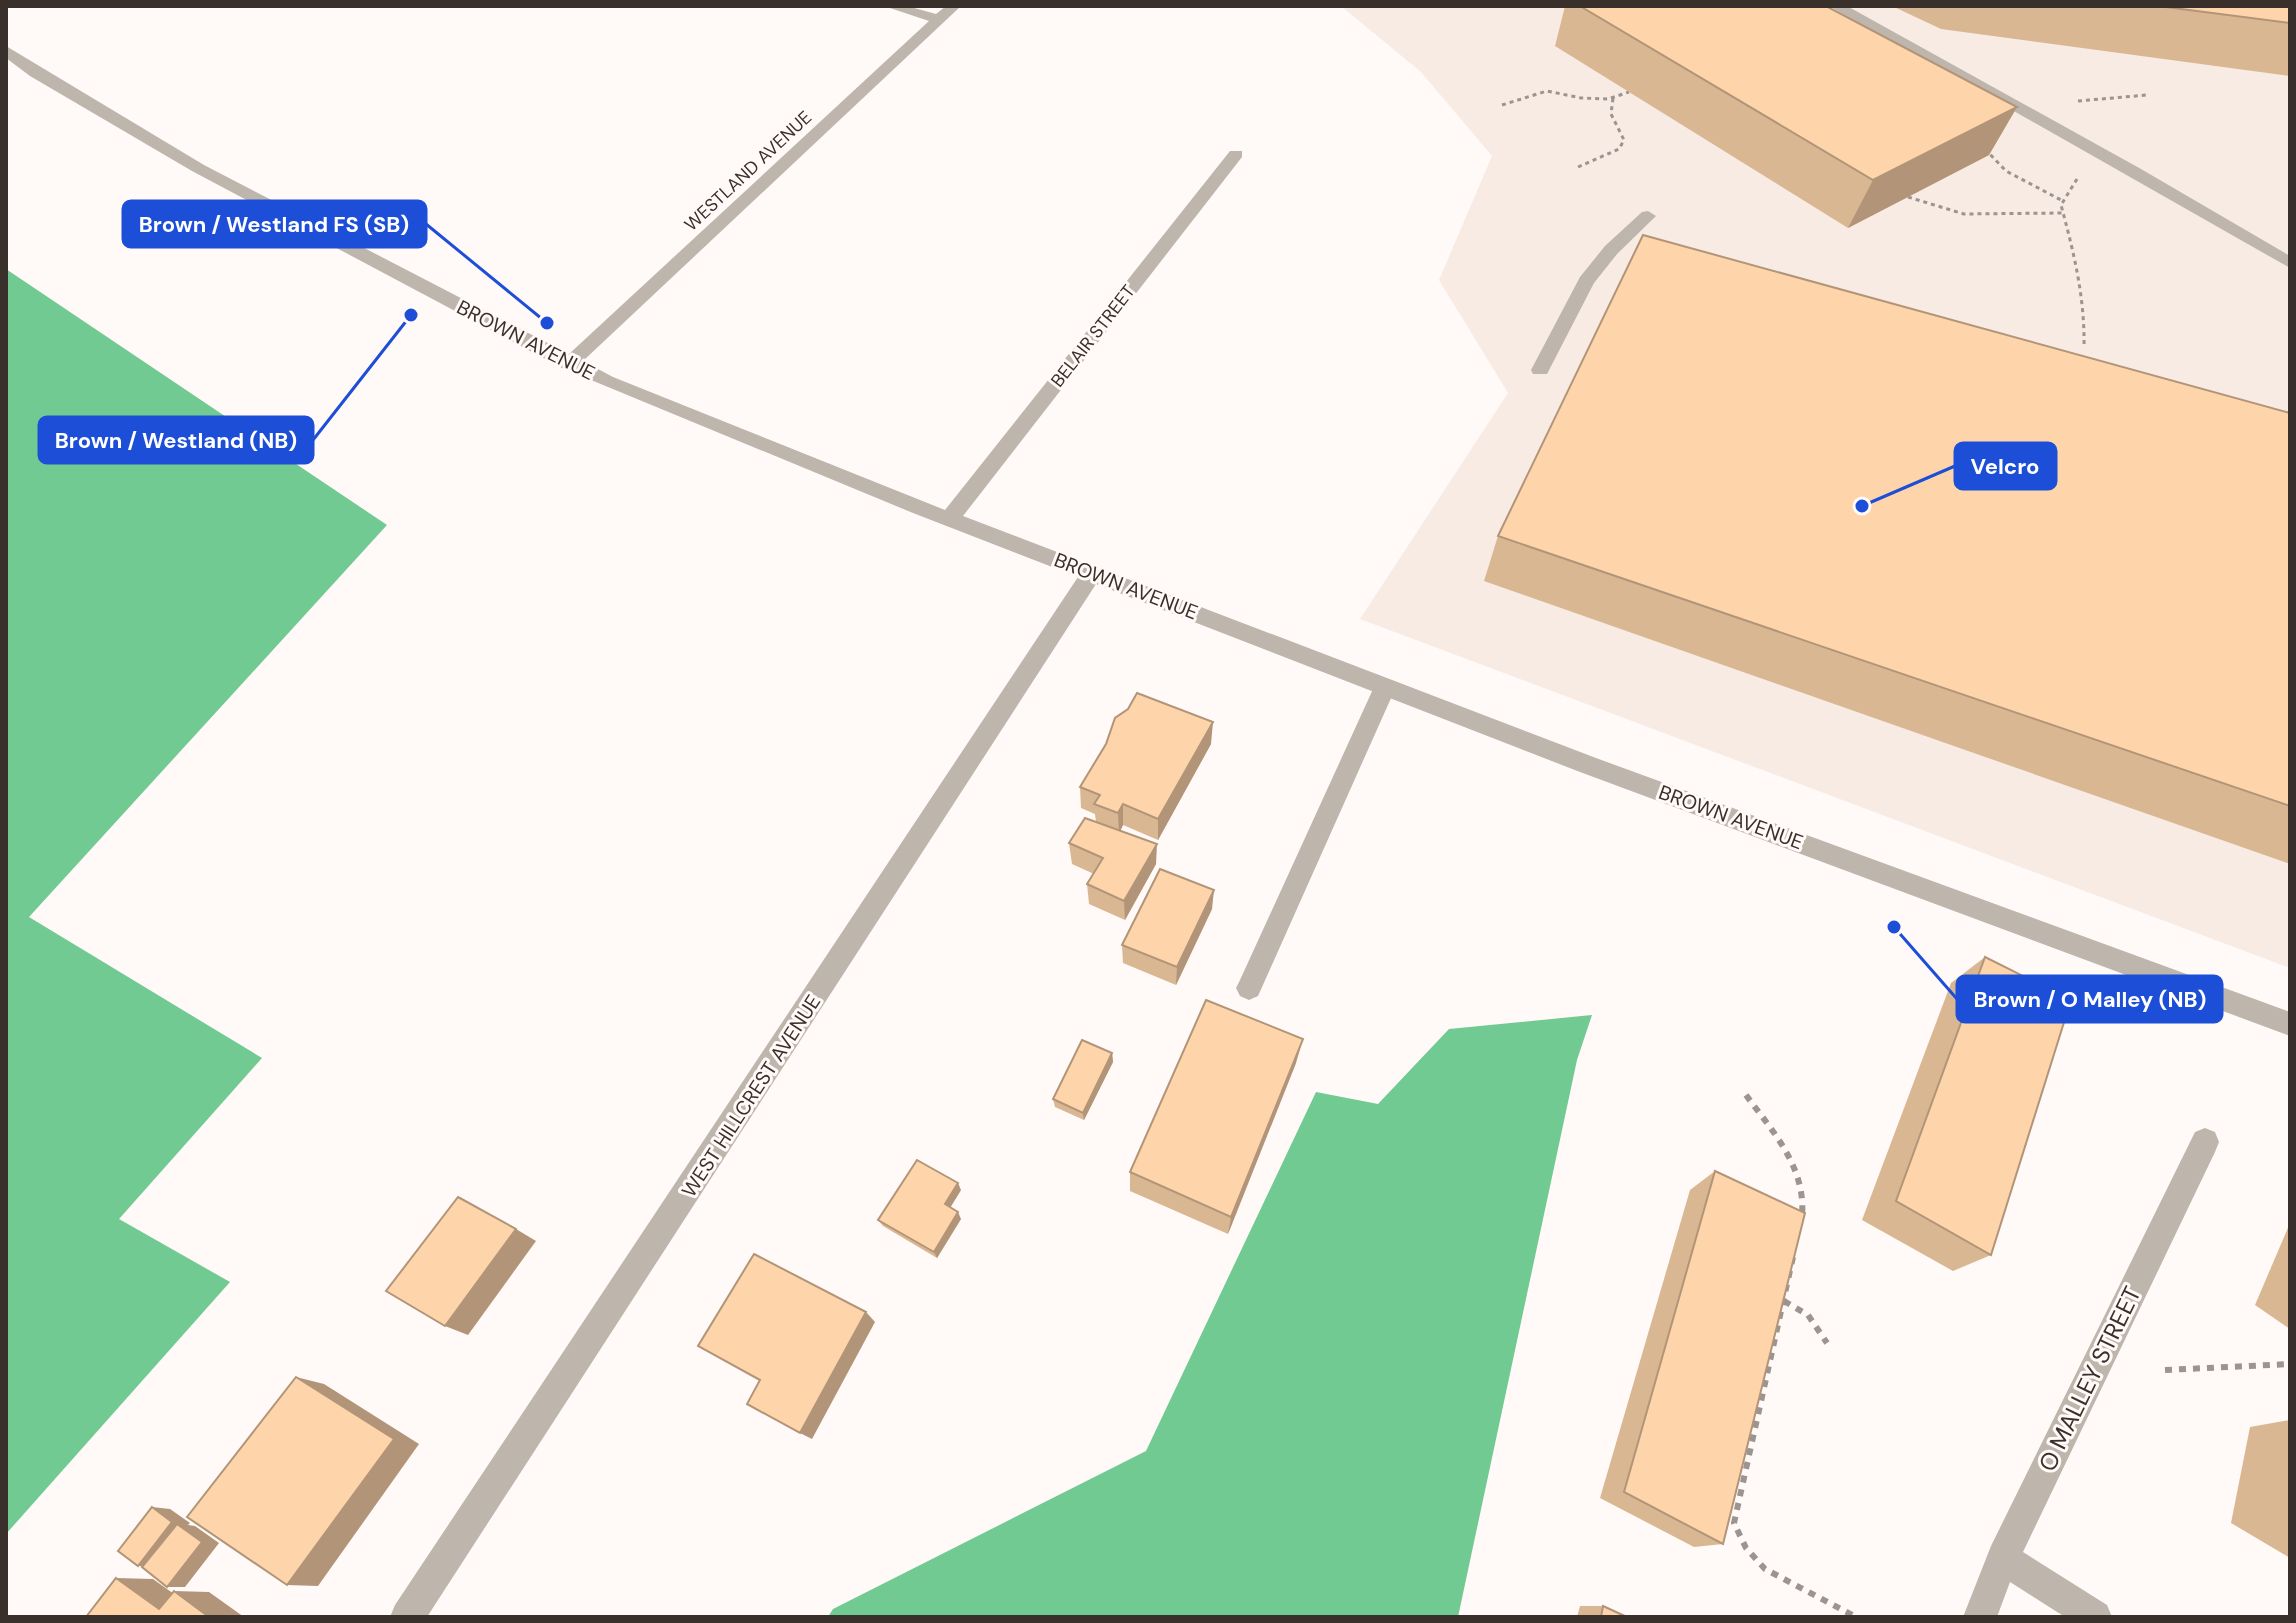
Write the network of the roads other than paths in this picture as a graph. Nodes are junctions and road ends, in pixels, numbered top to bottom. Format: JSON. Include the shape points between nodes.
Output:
{"nodes":[{"id":1,"x":891,"y":6,"type":"edge"},
{"id":2,"x":954,"y":6,"type":"edge"},
{"id":3,"x":1836,"y":6,"type":"edge"},
{"id":4,"x":940,"y":20,"type":"junction"},
{"id":5,"x":6,"y":51,"type":"edge"},
{"id":6,"x":1236,"y":154,"type":"dead end"},
{"id":7,"x":1648,"y":216,"type":"dead end"},
{"id":8,"x":2290,"y":263,"type":"edge"},
{"id":9,"x":569,"y":364,"type":"junction"},
{"id":10,"x":1540,"y":370,"type":"dead end"},
{"id":11,"x":949,"y":519,"type":"junction"},
{"id":12,"x":1093,"y":572,"type":"junction"},
{"id":13,"x":1385,"y":687,"type":"junction"},
{"id":14,"x":1249,"y":988,"type":"dead end"},
{"id":15,"x":2290,"y":1024,"type":"edge"},
{"id":16,"x":2205,"y":1142,"type":"dead end"},
{"id":17,"x":2003,"y":1558,"type":"junction"},
{"id":18,"x":407,"y":1617,"type":"edge"},
{"id":19,"x":1980,"y":1617,"type":"edge"},
{"id":20,"x":2095,"y":1617,"type":"edge"}],
"edges":[{"from":1,"to":4,"type":"street"},
{"from":2,"to":4,"type":"street","name":"WESTLAND AVENUE"},
{"from":3,"to":8,"type":"street"},
{"from":4,"to":9,"type":"street","name":"WESTLAND AVENUE"},
{"from":5,"to":9,"type":"street","name":"BROWN AVENUE","via":[[198,168]]},
{"from":6,"to":11,"type":"street","name":"BELAIR STREET"},
{"from":7,"to":10,"type":"street","via":[[1586,281]]},
{"from":9,"to":11,"type":"street","name":"BROWN AVENUE"},
{"from":11,"to":12,"type":"street","name":"BROWN AVENUE"},
{"from":12,"to":13,"type":"street","name":"BROWN AVENUE"},
{"from":12,"to":18,"type":"street","name":"WEST HILLCREST AVENUE"},
{"from":13,"to":14,"type":"street"},
{"from":13,"to":15,"type":"street","name":"BROWN AVENUE"},
{"from":16,"to":17,"type":"street","name":"O MALLEY STREET"},
{"from":17,"to":19,"type":"street","name":"O MALLEY STREET"},
{"from":17,"to":20,"type":"street"}]}
